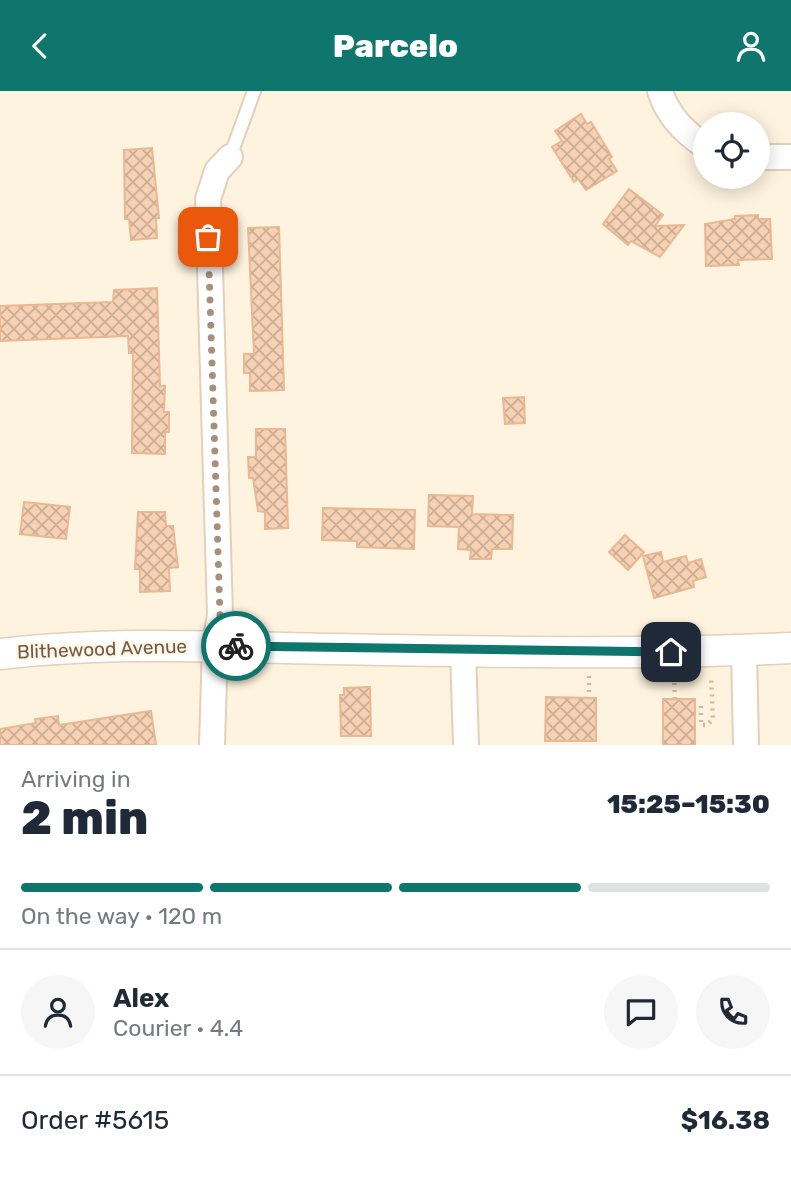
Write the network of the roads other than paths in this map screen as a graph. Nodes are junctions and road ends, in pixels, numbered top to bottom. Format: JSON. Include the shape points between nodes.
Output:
{"nodes":[{"id":1,"x":254,"y":91,"type":"edge"},
{"id":2,"x":660,"y":91,"type":"edge"},
{"id":3,"x":693,"y":138,"type":"edge"},
{"id":4,"x":230,"y":157,"type":"joint"},
{"id":5,"x":770,"y":157,"type":"edge"},
{"id":6,"x":791,"y":157,"type":"edge"},
{"id":7,"x":215,"y":645,"type":"junction"},
{"id":8,"x":791,"y":648,"type":"edge"},
{"id":9,"x":744,"y":650,"type":"junction"},
{"id":10,"x":463,"y":651,"type":"junction"},
{"id":11,"x":0,"y":654,"type":"edge"},
{"id":12,"x":212,"y":745,"type":"edge"},
{"id":13,"x":466,"y":745,"type":"edge"},
{"id":14,"x":746,"y":745,"type":"edge"}],
"edges":[{"from":1,"to":4,"type":"lane"},
{"from":2,"to":3,"type":"street","via":[[672,115]]},
{"from":4,"to":7,"type":"street","via":[[217,171],[208,199],[220,615]]},
{"from":5,"to":6,"type":"street"},
{"from":7,"to":10,"type":"street","name":"Blithewood Avenue"},
{"from":7,"to":11,"type":"street","name":"Blithewood Avenue","via":[[105,646]]},
{"from":7,"to":12,"type":"street"},
{"from":8,"to":9,"type":"street","name":"Blithewood Avenue"},
{"from":9,"to":10,"type":"street","name":"Blithewood Avenue"},
{"from":9,"to":14,"type":"street"},
{"from":10,"to":13,"type":"street"}]}
